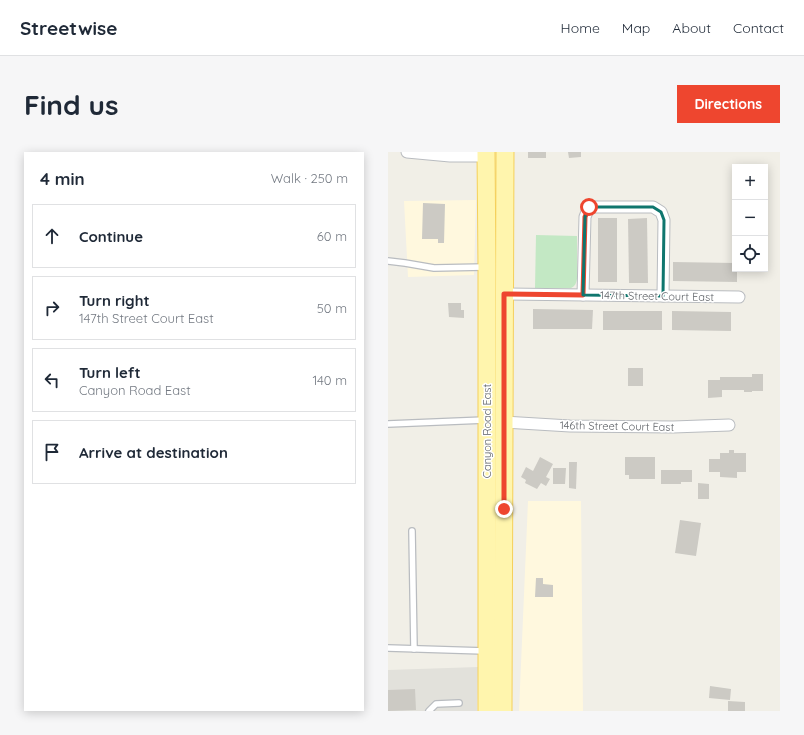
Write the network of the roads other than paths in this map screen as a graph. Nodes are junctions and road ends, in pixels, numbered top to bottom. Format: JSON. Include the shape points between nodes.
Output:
{"nodes":[{"id":1,"x":408,"y":152,"type":"edge"},
{"id":2,"x":505,"y":152,"type":"edge"},
{"id":3,"x":486,"y":154,"type":"edge"},
{"id":4,"x":388,"y":261,"type":"edge"},
{"id":5,"x":487,"y":267,"type":"junction"},
{"id":6,"x":504,"y":294,"type":"junction"},
{"id":7,"x":583,"y":295,"type":"junction"},
{"id":8,"x":663,"y":296,"type":"junction"},
{"id":9,"x":738,"y":297,"type":"dead end"},
{"id":10,"x":487,"y":420,"type":"junction"},
{"id":11,"x":504,"y":422,"type":"junction"},
{"id":12,"x":388,"y":424,"type":"edge"},
{"id":13,"x":729,"y":425,"type":"dead end"},
{"id":14,"x":412,"y":531,"type":"dead end"},
{"id":15,"x":388,"y":648,"type":"edge"},
{"id":16,"x":414,"y":649,"type":"junction"},
{"id":17,"x":487,"y":651,"type":"junction"},
{"id":18,"x":459,"y":703,"type":"dead end"},
{"id":19,"x":430,"y":711,"type":"edge"},
{"id":20,"x":487,"y":711,"type":"edge"},
{"id":21,"x":503,"y":711,"type":"edge"}],
"edges":[{"from":1,"to":3,"type":"street","via":[[450,156]]},
{"from":2,"to":6,"type":"main road","name":"Canyon Road East"},
{"from":3,"to":5,"type":"main road","name":"Canyon Road East"},
{"from":4,"to":5,"type":"lane","via":[[434,268]]},
{"from":5,"to":10,"type":"main road","name":"Canyon Road East"},
{"from":6,"to":7,"type":"street","name":"147th Street Court East"},
{"from":6,"to":11,"type":"main road","name":"Canyon Road East"},
{"from":7,"to":8,"type":"street","name":"147th Street Court East"},
{"from":7,"to":8,"type":"street","via":[[585,217],[589,207],[653,207],[661,212],[664,220]]},
{"from":8,"to":9,"type":"street","name":"147th Street Court East"},
{"from":10,"to":12,"type":"lane"},
{"from":10,"to":17,"type":"main road","name":"Canyon Road East"},
{"from":11,"to":13,"type":"street","name":"146th Street Court East","via":[[570,426]]},
{"from":11,"to":21,"type":"main road","name":"Canyon Road East"},
{"from":14,"to":16,"type":"lane"},
{"from":15,"to":16,"type":"lane"},
{"from":16,"to":17,"type":"lane"},
{"from":17,"to":20,"type":"main road","name":"Canyon Road East"},
{"from":18,"to":19,"type":"lane","via":[[436,704]]}]}
